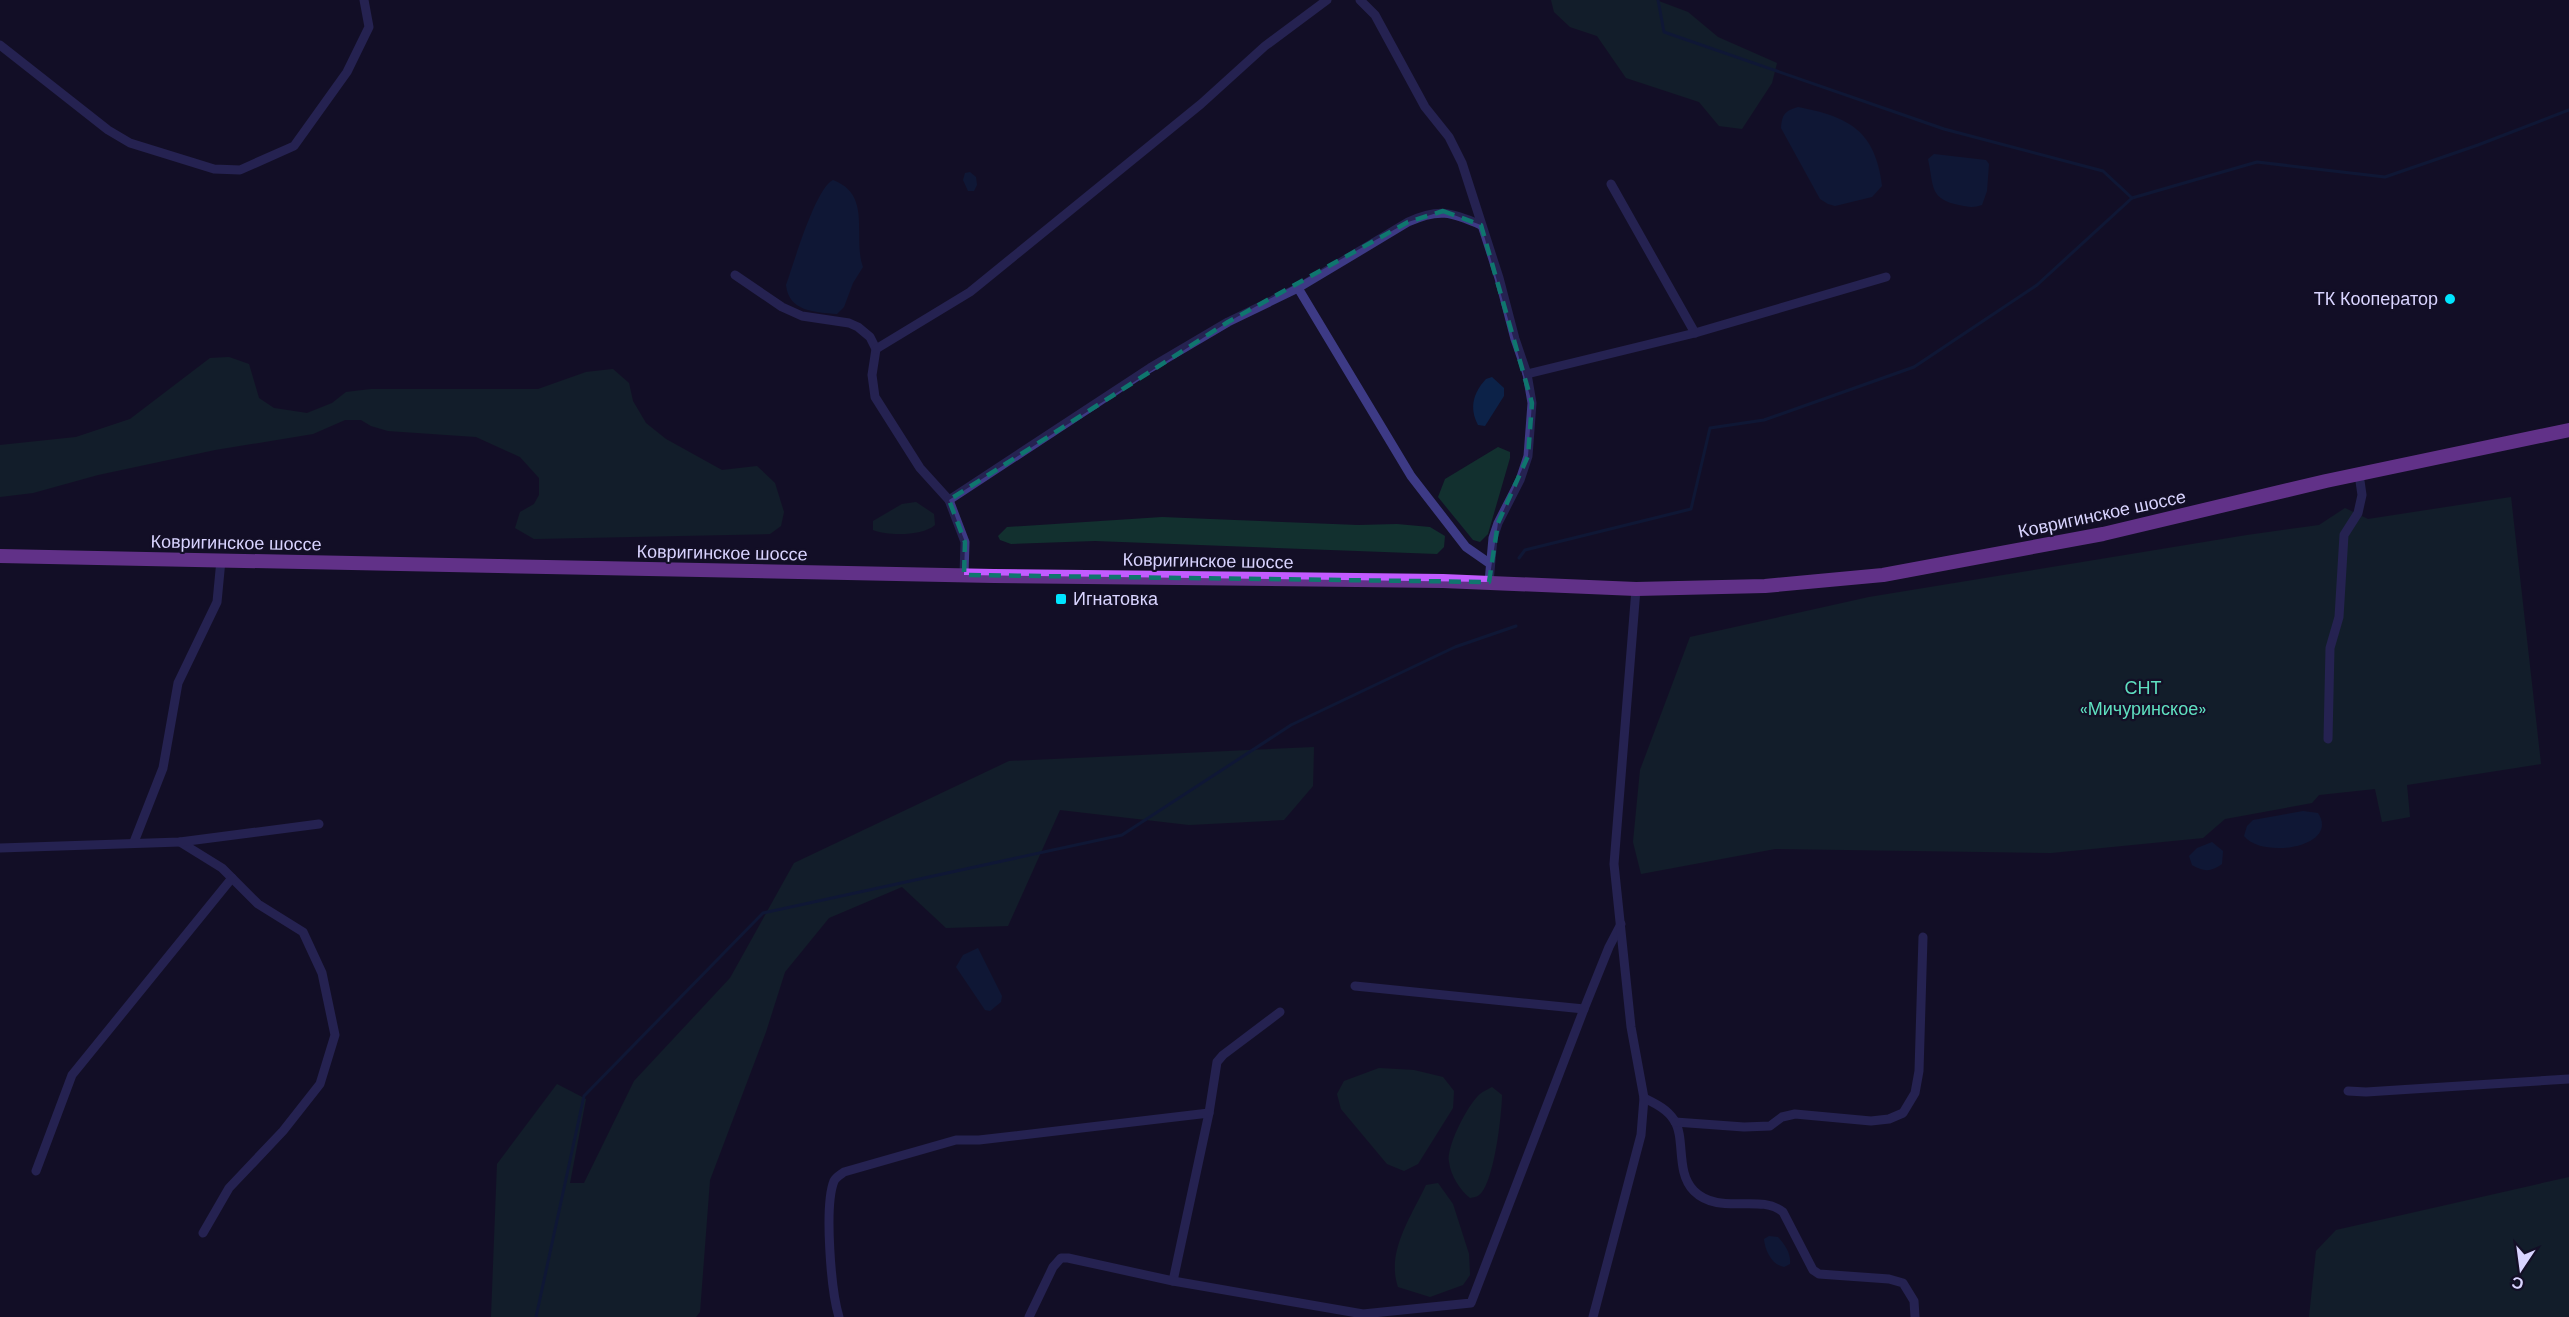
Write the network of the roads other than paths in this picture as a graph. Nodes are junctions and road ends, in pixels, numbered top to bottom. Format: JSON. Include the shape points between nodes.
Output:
{"nodes":[{"id":1,"x":364,"y":0,"type":"edge"},
{"id":2,"x":1327,"y":0,"type":"edge"},
{"id":3,"x":1360,"y":0,"type":"edge"},
{"id":4,"x":0,"y":45,"type":"edge"},
{"id":5,"x":1611,"y":184,"type":"dead end"},
{"id":6,"x":1481,"y":225,"type":"junction"},
{"id":7,"x":735,"y":275,"type":"dead end"},
{"id":8,"x":1886,"y":277,"type":"dead end"},
{"id":9,"x":1298,"y":288,"type":"junction"},
{"id":10,"x":1695,"y":333,"type":"junction"},
{"id":11,"x":876,"y":349,"type":"junction"},
{"id":12,"x":1527,"y":374,"type":"junction"},
{"id":13,"x":2569,"y":430,"type":"edge"},
{"id":14,"x":2359,"y":474,"type":"junction"},
{"id":15,"x":949,"y":500,"type":"junction"},
{"id":16,"x":0,"y":556,"type":"edge"},
{"id":17,"x":221,"y":560,"type":"junction"},
{"id":18,"x":1489,"y":563,"type":"junction"},
{"id":19,"x":964,"y":575,"type":"junction"},
{"id":20,"x":1489,"y":582,"type":"junction"},
{"id":21,"x":1636,"y":589,"type":"junction"},
{"id":22,"x":2328,"y":739,"type":"dead end"},
{"id":23,"x":319,"y":824,"type":"dead end"},
{"id":24,"x":134,"y":842,"type":"junction"},
{"id":25,"x":180,"y":842,"type":"junction"},
{"id":26,"x":0,"y":848,"type":"edge"},
{"id":27,"x":232,"y":878,"type":"junction"},
{"id":28,"x":1621,"y":924,"type":"junction"},
{"id":29,"x":1923,"y":937,"type":"dead end"},
{"id":30,"x":1355,"y":986,"type":"dead end"},
{"id":31,"x":1584,"y":1009,"type":"junction"},
{"id":32,"x":1280,"y":1011,"type":"dead end"},
{"id":33,"x":2569,"y":1079,"type":"edge"},
{"id":34,"x":2348,"y":1091,"type":"dead end"},
{"id":35,"x":1644,"y":1098,"type":"junction"},
{"id":36,"x":1209,"y":1113,"type":"junction"},
{"id":37,"x":1675,"y":1122,"type":"junction"},
{"id":38,"x":36,"y":1171,"type":"dead end"},
{"id":39,"x":203,"y":1233,"type":"dead end"},
{"id":40,"x":1173,"y":1281,"type":"junction"},
{"id":41,"x":839,"y":1317,"type":"edge"},
{"id":42,"x":1029,"y":1317,"type":"edge"},
{"id":43,"x":1593,"y":1317,"type":"edge"},
{"id":44,"x":1915,"y":1317,"type":"edge"}],
"edges":[{"from":1,"to":4,"type":"street","via":[[369,27],[347,72],[294,146],[240,170],[214,169],[130,143]]},
{"from":2,"to":11,"type":"street","via":[[1265,46],[1201,104],[970,292]]},
{"from":3,"to":6,"type":"street","via":[[1376,15],[1425,107],[1449,137],[1462,163]]},
{"from":5,"to":10,"type":"street"},
{"from":6,"to":9,"type":"street","via":[[1443,212],[1427,213]]},
{"from":6,"to":12,"type":"street"},
{"from":7,"to":11,"type":"street","via":[[802,316],[858,327]]},
{"from":8,"to":10,"type":"street"},
{"from":9,"to":15,"type":"street","via":[[1228,322],[1150,368]]},
{"from":9,"to":18,"type":"street","via":[[1411,476],[1466,548]]},
{"from":10,"to":12,"type":"street"},
{"from":11,"to":15,"type":"street","via":[[872,375],[875,397],[920,468]]},
{"from":12,"to":18,"type":"street","via":[[1532,403],[1531,437],[1520,480],[1498,523]]},
{"from":13,"to":14,"type":"main road","name":"Ковригинское шоссе"},
{"from":14,"to":21,"type":"main road","name":"Ковригинское шоссе","via":[[2103,534],[1883,575],[1765,586]]},
{"from":14,"to":22,"type":"street","via":[[2362,495],[2358,513],[2344,535],[2339,617],[2330,648]]},
{"from":15,"to":19,"type":"street","via":[[965,542]]},
{"from":16,"to":17,"type":"main road","name":"Ковригинское шоссе"},
{"from":17,"to":19,"type":"main road","name":"Ковригинское шоссе"},
{"from":17,"to":24,"type":"street","via":[[217,602],[178,683],[163,768]]},
{"from":18,"to":20,"type":"street"},
{"from":19,"to":20,"type":"main road","name":"Ковригинское шоссе"},
{"from":20,"to":21,"type":"main road","name":"Ковригинское шоссе"},
{"from":21,"to":28,"type":"street","via":[[1614,864]]},
{"from":23,"to":25,"type":"street"},
{"from":24,"to":25,"type":"street"},
{"from":24,"to":26,"type":"street"},
{"from":25,"to":27,"type":"street"},
{"from":27,"to":38,"type":"street","via":[[72,1075]]},
{"from":27,"to":39,"type":"street","via":[[258,904],[303,932],[322,973],[335,1035],[320,1084],[284,1131],[229,1188]]},
{"from":28,"to":31,"type":"street"},
{"from":28,"to":35,"type":"street","via":[[1631,1027]]},
{"from":29,"to":37,"type":"street","via":[[1919,1071],[1915,1093],[1903,1113],[1871,1121],[1795,1114],[1770,1126]]},
{"from":30,"to":31,"type":"street"},
{"from":31,"to":40,"type":"street","via":[[1472,1303],[1364,1314]]},
{"from":32,"to":36,"type":"street","via":[[1217,1062]]},
{"from":33,"to":34,"type":"street"},
{"from":35,"to":37,"type":"street","via":[[1662,1107]]},
{"from":35,"to":43,"type":"street","via":[[1641,1135]]},
{"from":36,"to":40,"type":"street"},
{"from":36,"to":41,"type":"street","via":[[956,1140],[844,1172],[835,1178],[832,1190],[830,1255],[833,1299]]},
{"from":37,"to":44,"type":"street","via":[[1684,1177],[1694,1191],[1714,1202],[1779,1209],[1813,1270],[1819,1274],[1903,1283],[1914,1301]]},
{"from":40,"to":42,"type":"street","via":[[1060,1258]]}]}
